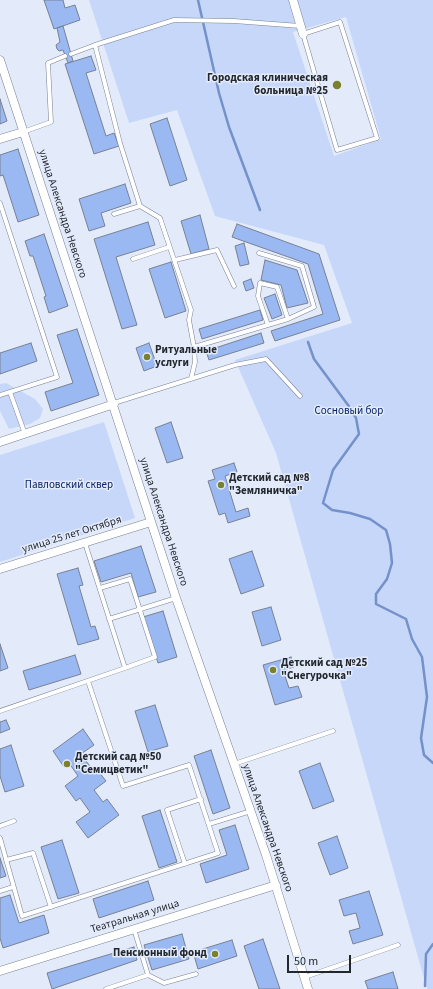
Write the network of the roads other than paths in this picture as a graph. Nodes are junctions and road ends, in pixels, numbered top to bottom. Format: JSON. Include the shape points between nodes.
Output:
{"nodes":[{"id":1,"x":293,"y":0,"type":"edge"},
{"id":2,"x":302,"y":30,"type":"junction"},
{"id":3,"x":95,"y":45,"type":"junction"},
{"id":4,"x":71,"y":54,"type":"dead end"},
{"id":5,"x":65,"y":56,"type":"dead end"},
{"id":6,"x":0,"y":60,"type":"edge"},
{"id":7,"x":23,"y":132,"type":"junction"},
{"id":8,"x":0,"y":139,"type":"edge"},
{"id":9,"x":0,"y":203,"type":"edge"},
{"id":10,"x":140,"y":206,"type":"junction"},
{"id":11,"x":114,"y":214,"type":"dead end"},
{"id":12,"x":169,"y":247,"type":"junction"},
{"id":13,"x":259,"y":253,"type":"dead end"},
{"id":14,"x":133,"y":259,"type":"dead end"},
{"id":15,"x":175,"y":260,"type":"junction"},
{"id":16,"x":234,"y":286,"type":"dead end"},
{"id":17,"x":288,"y":319,"type":"junction"},
{"id":18,"x":268,"y":325,"type":"junction"},
{"id":19,"x":194,"y":347,"type":"junction"},
{"id":20,"x":191,"y":379,"type":"junction"},
{"id":21,"x":10,"y":392,"type":"junction"},
{"id":22,"x":0,"y":395,"type":"edge"},
{"id":23,"x":300,"y":396,"type":"dead end"},
{"id":24,"x":114,"y":404,"type":"junction"},
{"id":25,"x":25,"y":434,"type":"junction"},
{"id":26,"x":0,"y":442,"type":"edge"},
{"id":27,"x":151,"y":522,"type":"junction"},
{"id":28,"x":85,"y":542,"type":"junction"},
{"id":29,"x":0,"y":570,"type":"edge"},
{"id":30,"x":100,"y":588,"type":"junction"},
{"id":31,"x":176,"y":598,"type":"junction"},
{"id":32,"x":140,"y":609,"type":"junction"},
{"id":33,"x":109,"y":619,"type":"junction"},
{"id":34,"x":125,"y":668,"type":"junction"},
{"id":35,"x":88,"y":681,"type":"junction"},
{"id":36,"x":0,"y":711,"type":"edge"},
{"id":37,"x":334,"y":731,"type":"dead end"},
{"id":38,"x":234,"y":764,"type":"junction"},
{"id":39,"x":201,"y":799,"type":"junction"},
{"id":40,"x":251,"y":811,"type":"junction"},
{"id":41,"x":14,"y":821,"type":"dead end"},
{"id":42,"x":209,"y":824,"type":"junction"},
{"id":43,"x":0,"y":826,"type":"edge"},
{"id":44,"x":0,"y":838,"type":"edge"},
{"id":45,"x":6,"y":860,"type":"junction"},
{"id":46,"x":185,"y":864,"type":"junction"},
{"id":47,"x":276,"y":885,"type":"junction"},
{"id":48,"x":13,"y":887,"type":"junction"},
{"id":49,"x":0,"y":891,"type":"edge"},
{"id":50,"x":51,"y":907,"type":"junction"},
{"id":51,"x":134,"y":929,"type":"junction"},
{"id":52,"x":398,"y":945,"type":"dead end"},
{"id":53,"x":0,"y":970,"type":"edge"},
{"id":54,"x":196,"y":974,"type":"dead end"},
{"id":55,"x":148,"y":975,"type":"junction"},
{"id":56,"x":304,"y":977,"type":"junction"},
{"id":57,"x":106,"y":989,"type":"edge"},
{"id":58,"x":308,"y":989,"type":"edge"}],
"edges":[{"from":1,"to":2,"type":"street"},
{"from":2,"to":2,"type":"lane","via":[[340,22],[377,138],[337,150]]},
{"from":2,"to":3,"type":"lane","via":[[234,21],[174,20]]},
{"from":3,"to":4,"type":"lane"},
{"from":3,"to":10,"type":"lane","via":[[120,143]]},
{"from":5,"to":7,"type":"lane","via":[[48,63],[51,122]]},
{"from":6,"to":7,"type":"street","name":"улица Александра Невского"},
{"from":7,"to":8,"type":"street"},
{"from":7,"to":24,"type":"street","name":"улица Александра Невского"},
{"from":9,"to":21,"type":"lane","via":[[57,376]]},
{"from":10,"to":11,"type":"lane"},
{"from":10,"to":12,"type":"lane","via":[[160,218]]},
{"from":12,"to":14,"type":"lane"},
{"from":12,"to":15,"type":"lane"},
{"from":13,"to":17,"type":"lane","via":[[302,266],[314,307]]},
{"from":15,"to":16,"type":"lane","via":[[217,250]]},
{"from":15,"to":19,"type":"lane","via":[[190,310],[189,320]]},
{"from":17,"to":18,"type":"lane"},
{"from":17,"to":18,"type":"lane","via":[[277,287],[260,283],[258,296]]},
{"from":18,"to":19,"type":"lane"},
{"from":19,"to":20,"type":"lane","via":[[195,362]]},
{"from":20,"to":23,"type":"lane","via":[[235,365],[266,359]]},
{"from":20,"to":24,"type":"lane"},
{"from":21,"to":22,"type":"lane"},
{"from":21,"to":25,"type":"lane"},
{"from":24,"to":25,"type":"street"},
{"from":24,"to":27,"type":"street","name":"улица Александра Невского"},
{"from":25,"to":26,"type":"street"},
{"from":27,"to":28,"type":"street","name":"улица 25 лет Октября"},
{"from":27,"to":31,"type":"street","name":"улица Александра Невского"},
{"from":28,"to":29,"type":"street","name":"улица 25 лет Октября"},
{"from":28,"to":30,"type":"lane"},
{"from":30,"to":32,"type":"lane","via":[[130,579]]},
{"from":30,"to":33,"type":"lane"},
{"from":31,"to":32,"type":"lane"},
{"from":31,"to":38,"type":"street","name":"улица Александра Невского"},
{"from":32,"to":33,"type":"lane"},
{"from":32,"to":34,"type":"lane","via":[[155,657]]},
{"from":33,"to":34,"type":"lane"},
{"from":34,"to":35,"type":"lane"},
{"from":35,"to":36,"type":"lane"},
{"from":35,"to":39,"type":"lane","via":[[124,786],[189,765]]},
{"from":37,"to":38,"type":"lane"},
{"from":38,"to":40,"type":"street","name":"улица Александра Невского"},
{"from":39,"to":42,"type":"lane"},
{"from":39,"to":46,"type":"lane","via":[[167,810]]},
{"from":40,"to":42,"type":"lane"},
{"from":40,"to":47,"type":"street","name":"улица Александра Невского"},
{"from":41,"to":43,"type":"lane"},
{"from":42,"to":46,"type":"lane","via":[[218,853]]},
{"from":44,"to":45,"type":"lane"},
{"from":45,"to":48,"type":"lane"},
{"from":45,"to":50,"type":"lane","via":[[33,853]]},
{"from":46,"to":50,"type":"lane"},
{"from":47,"to":51,"type":"street","name":"Театральная улица"},
{"from":47,"to":56,"type":"street","name":"улица Александра Невского"},
{"from":48,"to":49,"type":"lane"},
{"from":48,"to":50,"type":"lane","via":[[22,916]]},
{"from":51,"to":53,"type":"street","name":"Театральная улица"},
{"from":51,"to":55,"type":"lane"},
{"from":52,"to":56,"type":"lane"},
{"from":54,"to":55,"type":"lane","via":[[164,984]]},
{"from":55,"to":57,"type":"lane"},
{"from":56,"to":58,"type":"street","name":"улица Александра Невского"}]}
